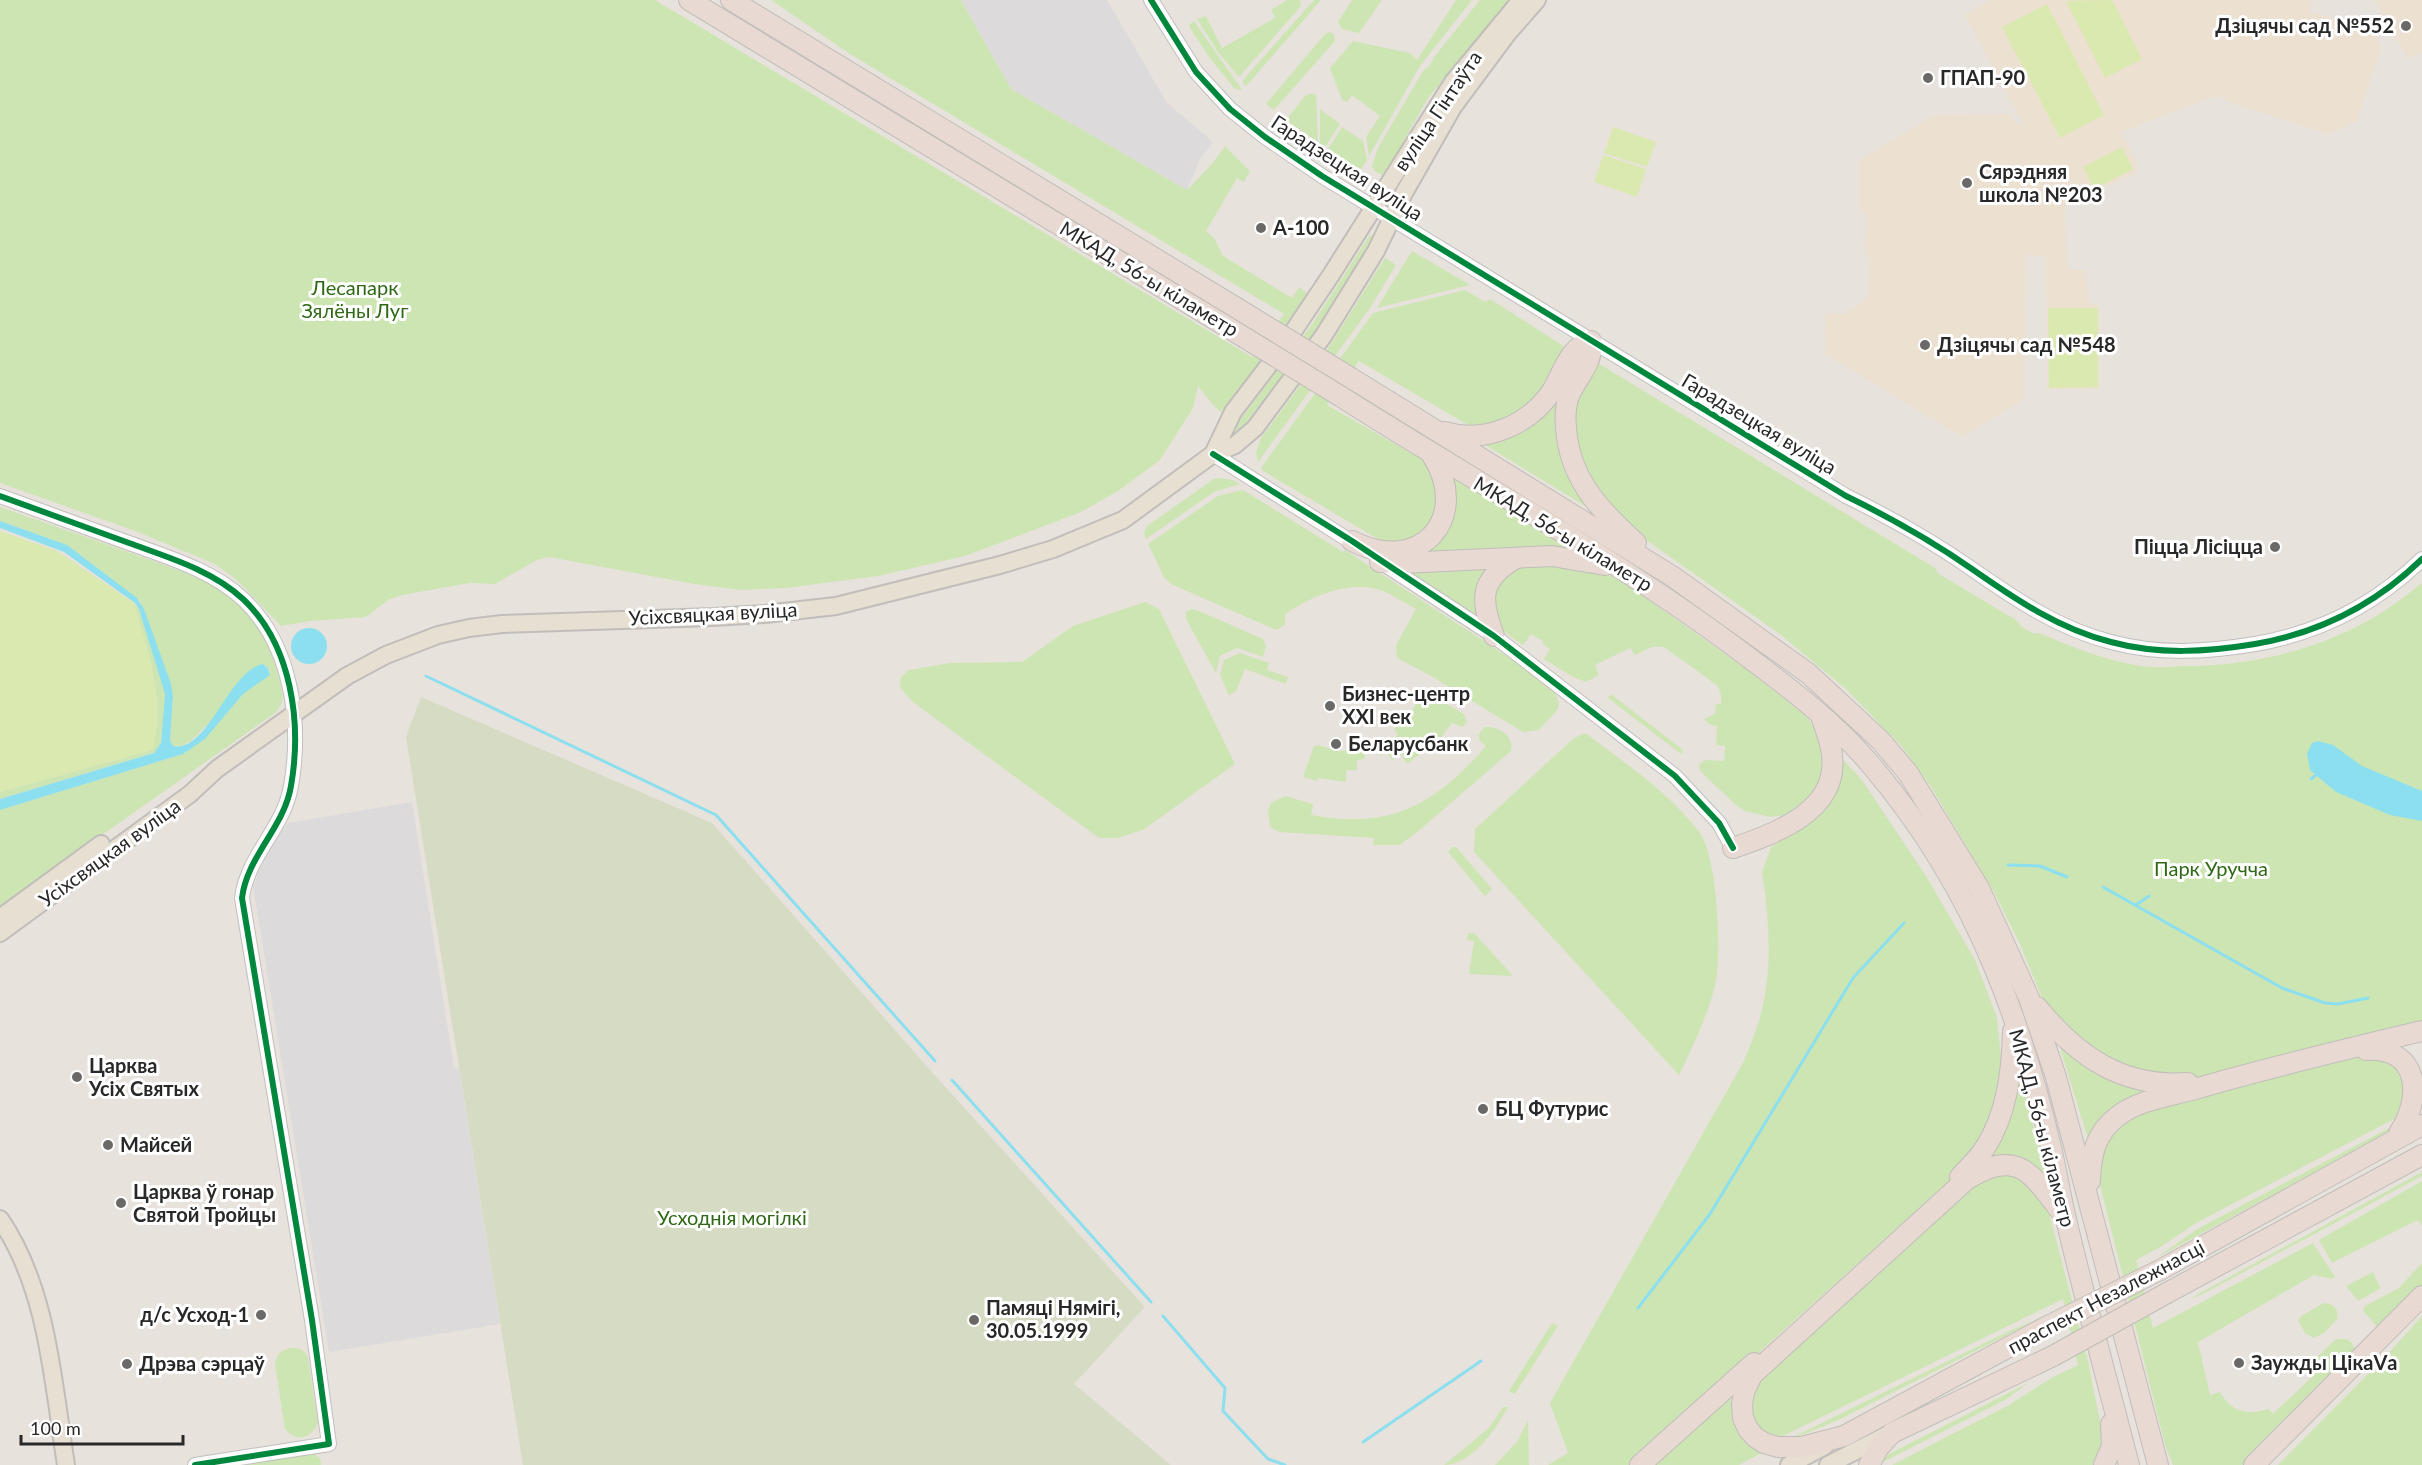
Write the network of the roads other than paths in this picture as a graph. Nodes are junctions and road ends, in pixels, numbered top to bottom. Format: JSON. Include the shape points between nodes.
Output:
{"nodes":[{"id":1,"x":689,"y":0,"type":"edge"},
{"id":2,"x":731,"y":0,"type":"edge"},
{"id":3,"x":1151,"y":0,"type":"edge"},
{"id":4,"x":1521,"y":0,"type":"edge"},
{"id":5,"x":1537,"y":0,"type":"edge"},
{"id":6,"x":1375,"y":208,"type":"junction"},
{"id":7,"x":1392,"y":219,"type":"junction"},
{"id":8,"x":1591,"y":341,"type":"junction"},
{"id":9,"x":1282,"y":348,"type":"joint"},
{"id":10,"x":1304,"y":363,"type":"joint"},
{"id":11,"x":1437,"y":430,"type":"junction"},
{"id":12,"x":1213,"y":454,"type":"junction"},
{"id":13,"x":1432,"y":455,"type":"junction"},
{"id":14,"x":0,"y":496,"type":"edge"},
{"id":15,"x":1352,"y":541,"type":"junction"},
{"id":16,"x":1516,"y":558,"type":"junction"},
{"id":17,"x":2422,"y":559,"type":"edge"},
{"id":18,"x":1380,"y":561,"type":"junction"},
{"id":19,"x":1623,"y":569,"type":"junction"},
{"id":20,"x":1672,"y":576,"type":"junction"},
{"id":21,"x":1494,"y":636,"type":"junction"},
{"id":22,"x":294,"y":714,"type":"junction"},
{"id":23,"x":1821,"y":716,"type":"junction"},
{"id":24,"x":217,"y":769,"type":"junction"},
{"id":25,"x":1733,"y":848,"type":"joint"},
{"id":26,"x":0,"y":918,"type":"edge"},
{"id":27,"x":0,"y":933,"type":"edge"},
{"id":28,"x":2029,"y":998,"type":"junction"},
{"id":29,"x":2013,"y":1020,"type":"junction"},
{"id":30,"x":2422,"y":1031,"type":"edge"},
{"id":31,"x":2328,"y":1055,"type":"junction"},
{"id":32,"x":2241,"y":1075,"type":"junction"},
{"id":33,"x":2422,"y":1125,"type":"edge"},
{"id":34,"x":2385,"y":1144,"type":"junction"},
{"id":35,"x":2422,"y":1155,"type":"edge"},
{"id":36,"x":2413,"y":1162,"type":"edge"},
{"id":37,"x":2090,"y":1201,"type":"junction"},
{"id":38,"x":2066,"y":1218,"type":"junction"},
{"id":39,"x":0,"y":1219,"type":"edge"},
{"id":40,"x":2422,"y":1296,"type":"edge"},
{"id":41,"x":2422,"y":1310,"type":"edge"},
{"id":42,"x":2374,"y":1354,"type":"junction"},
{"id":43,"x":2110,"y":1391,"type":"junction"},
{"id":44,"x":1892,"y":1433,"type":"junction"},
{"id":45,"x":1844,"y":1436,"type":"junction"},
{"id":46,"x":2153,"y":1445,"type":"junction"},
{"id":47,"x":2114,"y":1455,"type":"edge"},
{"id":48,"x":66,"y":1465,"type":"edge"},
{"id":49,"x":195,"y":1465,"type":"edge"},
{"id":50,"x":1640,"y":1465,"type":"edge"},
{"id":51,"x":1789,"y":1465,"type":"edge"},
{"id":52,"x":1828,"y":1465,"type":"edge"},
{"id":53,"x":1869,"y":1465,"type":"edge"},
{"id":54,"x":2104,"y":1465,"type":"edge"},
{"id":55,"x":2129,"y":1465,"type":"edge"},
{"id":56,"x":2158,"y":1465,"type":"edge"},
{"id":57,"x":2166,"y":1465,"type":"edge"},
{"id":58,"x":2254,"y":1465,"type":"edge"},
{"id":59,"x":2270,"y":1465,"type":"edge"}],
"edges":[{"from":1,"to":13,"type":"highway","name":"МКАД, 56-ы кіламетр","bridge":true},
{"from":2,"to":11,"type":"highway","name":"МКАД, 56-ы кіламетр","bridge":true},
{"from":3,"to":6,"type":"street","name":"Гарадзецкая вуліца","via":[[1196,72],[1230,110]]},
{"from":4,"to":6,"type":"main road","name":"вуліца Гінтаўта","via":[[1453,82]]},
{"from":5,"to":7,"type":"main road","name":"вуліца Гінтаўта","via":[[1453,107]]},
{"from":6,"to":7,"type":"street","name":"Гарадзецкая вуліца"},
{"from":6,"to":9,"type":"main road","name":"вуліца Гінтаўта"},
{"from":7,"to":8,"type":"street","name":"Гарадзецкая вуліца"},
{"from":7,"to":10,"type":"main road","name":"вуліца Гінтаўта","via":[[1376,251]]},
{"from":8,"to":11,"type":"highway","via":[[1578,347],[1545,400],[1523,420],[1484,434]]},
{"from":8,"to":17,"type":"street","name":"Гарадзецкая вуліца","via":[[1846,496],[1890,518],[2023,604],[2060,624],[2109,642],[2168,652],[2204,652],[2280,639],[2313,630],[2350,612],[2390,588]]},
{"from":8,"to":20,"type":"highway","via":[[1589,359],[1566,405],[1572,465],[1604,513]]},
{"from":9,"to":12,"type":"main road","name":"Усіхсвяцкая вуліца","via":[[1233,412]]},
{"from":10,"to":12,"type":"main road","name":"Усіхсвяцкая вуліца","via":[[1255,428],[1235,445]]},
{"from":11,"to":20,"type":"highway","name":"МКАД, 56-ы кіламетр"},
{"from":12,"to":15,"type":"street"},
{"from":12,"to":22,"type":"main road","name":"Усіхсвяцкая вуліца","via":[[1123,520],[1053,549],[1000,565],[836,606],[777,613],[502,624],[455,630],[364,666]]},
{"from":13,"to":15,"type":"highway","via":[[1442,471],[1446,497],[1442,520],[1428,538],[1406,551],[1390,553]]},
{"from":13,"to":19,"type":"highway","name":"МКАД, 56-ы кіламетр"},
{"from":14,"to":22,"type":"street","via":[[180,562],[212,577],[242,598],[261,618],[276,644]]},
{"from":15,"to":18,"type":"street"},
{"from":16,"to":18,"type":"highway","via":[[1401,564]]},
{"from":16,"to":19,"type":"highway","via":[[1552,556]]},
{"from":16,"to":21,"type":"highway","via":[[1500,567],[1484,594],[1484,607]]},
{"from":18,"to":21,"type":"street"},
{"from":19,"to":23,"type":"highway","name":"МКАД, 56-ы кіламетр","via":[[1690,614]]},
{"from":20,"to":28,"type":"highway","name":"МКАД, 56-ы кіламетр","via":[[1809,674],[1880,740],[1908,773],[1978,888]]},
{"from":21,"to":25,"type":"street","via":[[1676,776],[1719,823]]},
{"from":22,"to":24,"type":"main road","name":"Усіхсвяцкая вуліца"},
{"from":22,"to":49,"type":"street","via":[[291,789],[281,816],[252,865],[242,898],[329,1444]]},
{"from":23,"to":25,"type":"highway","via":[[1832,756],[1828,788],[1818,804],[1790,825]]},
{"from":23,"to":29,"type":"highway","name":"МКАД, 56-ы кіламетр","via":[[1870,764],[1927,840],[1970,915]]},
{"from":24,"to":26,"type":"main road","name":"Усіхсвяцкая вуліца","via":[[181,788]]},
{"from":24,"to":27,"type":"main road","name":"Усіхсвяцкая вуліца","via":[[196,789]]},
{"from":28,"to":32,"type":"highway","via":[[2062,1036],[2108,1069],[2169,1084]]},
{"from":28,"to":37,"type":"highway","name":"МКАД, 56-ы кіламетр","via":[[2056,1077]]},
{"from":29,"to":38,"type":"highway","name":"МКАД, 56-ы кіламетр","via":[[2045,1124]]},
{"from":29,"to":50,"type":"highway","via":[[2006,1098],[1984,1149],[1950,1187]]},
{"from":30,"to":31,"type":"highway"},
{"from":31,"to":32,"type":"highway"},
{"from":31,"to":34,"type":"highway","via":[[2383,1050],[2410,1063],[2418,1081],[2417,1110],[2408,1125]]},
{"from":32,"to":37,"type":"highway","via":[[2155,1100],[2109,1123],[2091,1158]]},
{"from":33,"to":34,"type":"highway","name":"праспект Незалежнасці"},
{"from":34,"to":45,"type":"highway","name":"праспект Незалежнасці","bridge":true,"via":[[2160,1270]]},
{"from":35,"to":36,"type":"highway","name":"праспект Незалежнасці"},
{"from":36,"to":44,"type":"highway","name":"праспект Незалежнасці","bridge":true,"via":[[2052,1356]]},
{"from":37,"to":46,"type":"highway","name":"МКАД, 56-ы кіламетр"},
{"from":38,"to":43,"type":"highway","name":"МКАД, 56-ы кіламетр"},
{"from":38,"to":45,"type":"highway","via":[[2039,1184],[2018,1167],[1992,1165],[1966,1180],[1752,1375],[1742,1405],[1743,1418],[1755,1437],[1778,1447],[1802,1447]]},
{"from":39,"to":48,"type":"main road","via":[[26,1265],[39,1311]]},
{"from":40,"to":42,"type":"highway"},
{"from":41,"to":42,"type":"highway"},
{"from":42,"to":58,"type":"highway"},
{"from":42,"to":59,"type":"highway"},
{"from":43,"to":47,"type":"highway"},
{"from":43,"to":55,"type":"highway"},
{"from":44,"to":52,"type":"main road","name":"праспект Незалежнасці"},
{"from":44,"to":53,"type":"highway"},
{"from":45,"to":51,"type":"main road","name":"праспект Незалежнасці"},
{"from":46,"to":56,"type":"highway","name":"МКАД, 56-ы кіламетр"},
{"from":46,"to":57,"type":"highway"},
{"from":47,"to":54,"type":"highway"}]}
